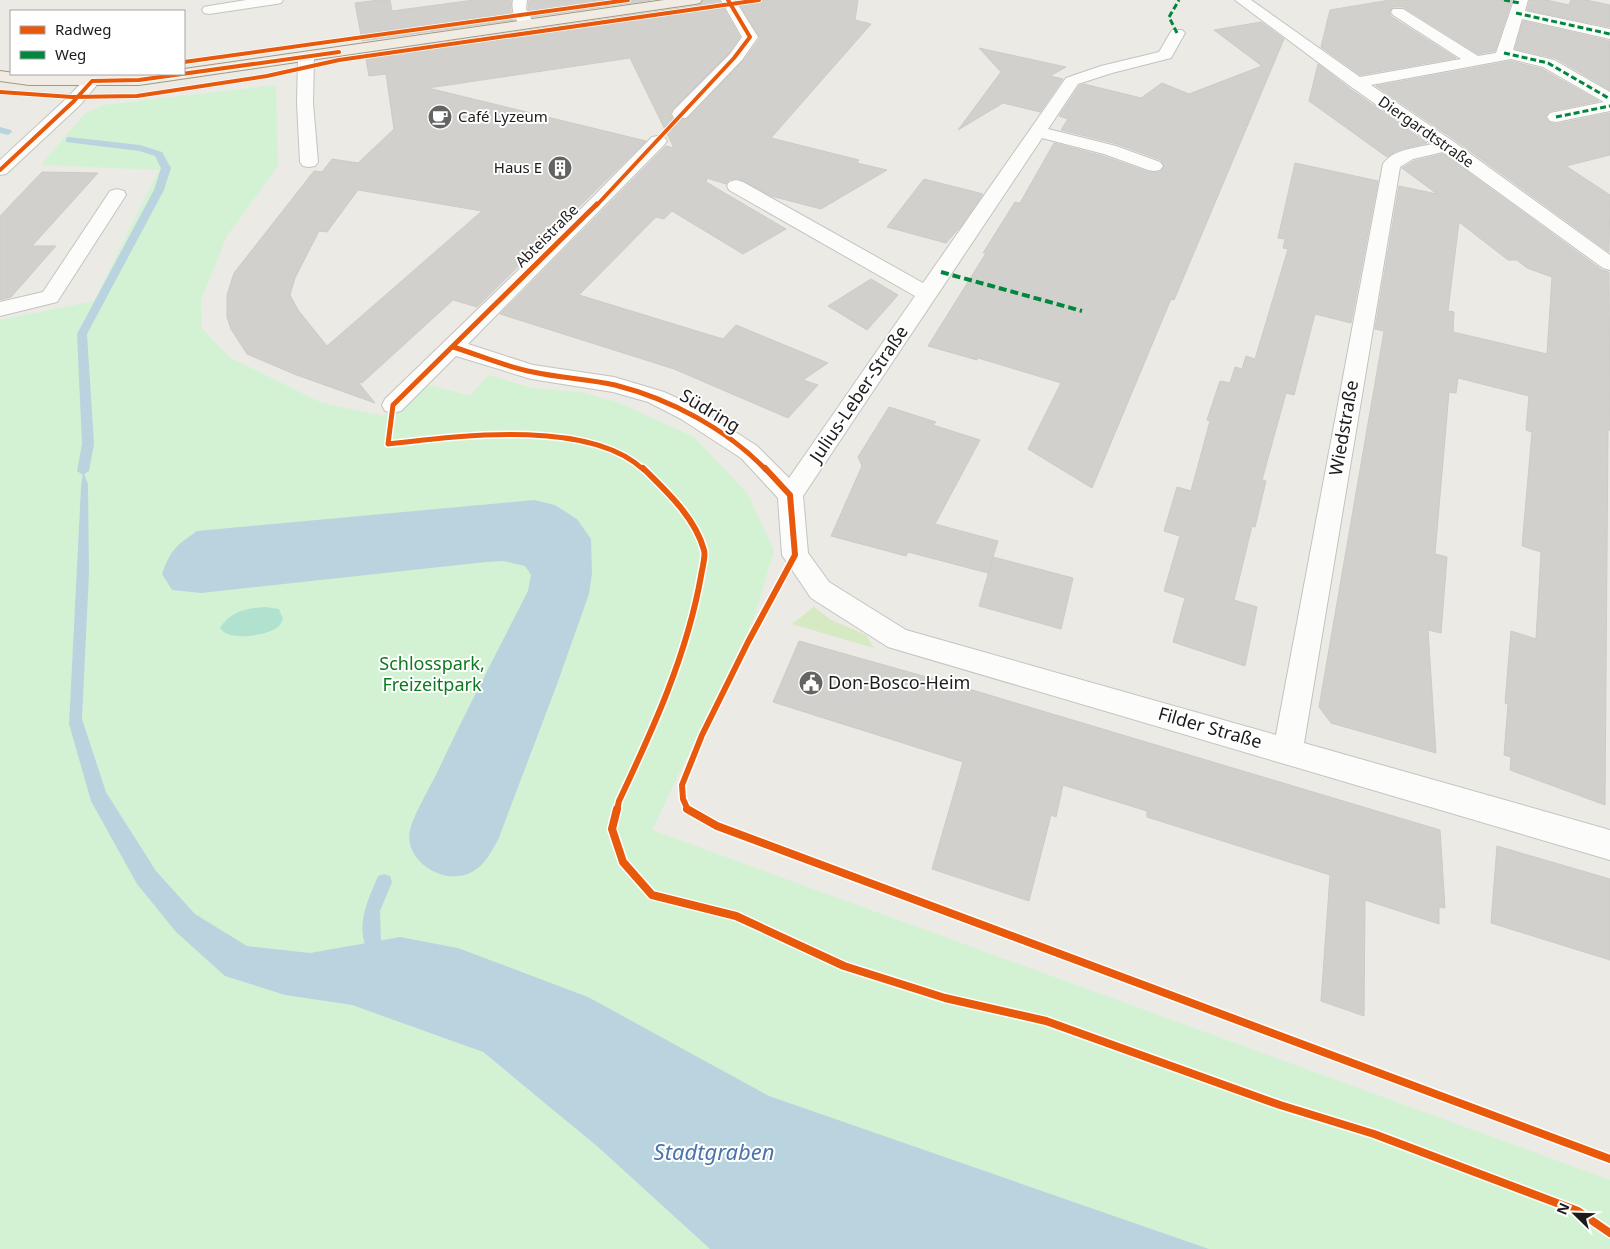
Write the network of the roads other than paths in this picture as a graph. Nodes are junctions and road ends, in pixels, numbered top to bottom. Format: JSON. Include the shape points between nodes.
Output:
{"nodes":[{"id":1,"x":276,"y":0,"type":"edge"},
{"id":2,"x":520,"y":0,"type":"edge"},
{"id":3,"x":695,"y":0,"type":"edge"},
{"id":4,"x":728,"y":0,"type":"edge"},
{"id":5,"x":1242,"y":0,"type":"edge"},
{"id":6,"x":1515,"y":4,"type":"edge"},
{"id":7,"x":209,"y":10,"type":"dead end"},
{"id":8,"x":1398,"y":12,"type":"dead end"},
{"id":9,"x":526,"y":24,"type":"junction"},
{"id":10,"x":1177,"y":33,"type":"dead end"},
{"id":11,"x":1610,"y":34,"type":"edge"},
{"id":12,"x":1504,"y":54,"type":"junction"},
{"id":13,"x":306,"y":57,"type":"junction"},
{"id":14,"x":1476,"y":62,"type":"junction"},
{"id":15,"x":185,"y":73,"type":"edge"},
{"id":16,"x":60,"y":75,"type":"edge"},
{"id":17,"x":171,"y":75,"type":"edge"},
{"id":18,"x":0,"y":76,"type":"edge"},
{"id":19,"x":92,"y":81,"type":"junction"},
{"id":20,"x":1356,"y":83,"type":"junction"},
{"id":21,"x":1610,"y":99,"type":"edge"},
{"id":22,"x":1610,"y":106,"type":"edge"},
{"id":23,"x":680,"y":114,"type":"dead end"},
{"id":24,"x":1556,"y":117,"type":"dead end"},
{"id":25,"x":1037,"y":132,"type":"junction"},
{"id":26,"x":658,"y":141,"type":"dead end"},
{"id":27,"x":1448,"y":146,"type":"junction"},
{"id":28,"x":309,"y":162,"type":"dead end"},
{"id":29,"x":1154,"y":166,"type":"dead end"},
{"id":30,"x":0,"y":170,"type":"edge"},
{"id":31,"x":736,"y":186,"type":"dead end"},
{"id":32,"x":117,"y":195,"type":"dead end"},
{"id":33,"x":1610,"y":264,"type":"edge"},
{"id":34,"x":927,"y":294,"type":"junction"},
{"id":35,"x":0,"y":309,"type":"edge"},
{"id":36,"x":453,"y":347,"type":"junction"},
{"id":37,"x":393,"y":405,"type":"dead end"},
{"id":38,"x":790,"y":495,"type":"junction"},
{"id":39,"x":1288,"y":750,"type":"junction"},
{"id":40,"x":1610,"y":845,"type":"edge"}],
"edges":[{"from":1,"to":7,"type":"street"},
{"from":2,"to":9,"type":"street","via":[[519,9]]},
{"from":3,"to":9,"type":"main road"},
{"from":4,"to":23,"type":"street","via":[[750,37],[736,58]]},
{"from":5,"to":20,"type":"street","name":"Diergardtstraße"},
{"from":6,"to":11,"type":"street"},
{"from":6,"to":12,"type":"street"},
{"from":8,"to":14,"type":"street"},
{"from":9,"to":13,"type":"main road"},
{"from":10,"to":25,"type":"street","name":"Julius-Leber-Straße","via":[[1165,55],[1072,81]]},
{"from":12,"to":14,"type":"street"},
{"from":12,"to":21,"type":"street","via":[[1548,63]]},
{"from":13,"to":15,"type":"main road"},
{"from":13,"to":28,"type":"street"},
{"from":14,"to":20,"type":"street"},
{"from":16,"to":19,"type":"main road"},
{"from":17,"to":19,"type":"main road"},
{"from":18,"to":19,"type":"main road"},
{"from":19,"to":30,"type":"street"},
{"from":20,"to":27,"type":"street","name":"Diergardtstraße"},
{"from":22,"to":24,"type":"street"},
{"from":25,"to":29,"type":"street","via":[[1110,150]]},
{"from":25,"to":34,"type":"street","name":"Julius-Leber-Straße"},
{"from":26,"to":36,"type":"street","name":"Abteistraße"},
{"from":27,"to":33,"type":"street","name":"Diergardtstraße"},
{"from":27,"to":39,"type":"street","name":"Wiedstraße","via":[[1407,155],[1392,164]]},
{"from":31,"to":34,"type":"street"},
{"from":32,"to":35,"type":"street","via":[[50,298]]},
{"from":34,"to":38,"type":"street","name":"Julius-Leber-Straße"},
{"from":36,"to":37,"type":"street","name":"Abteistraße"},
{"from":36,"to":38,"type":"street","name":"Südring","via":[[531,372],[614,385],[656,397],[689,413],[749,452]]},
{"from":38,"to":39,"type":"street","name":"Filder Straße","via":[[795,555],[820,590],[898,639]]},
{"from":39,"to":40,"type":"street","name":"Filder Straße"}]}
